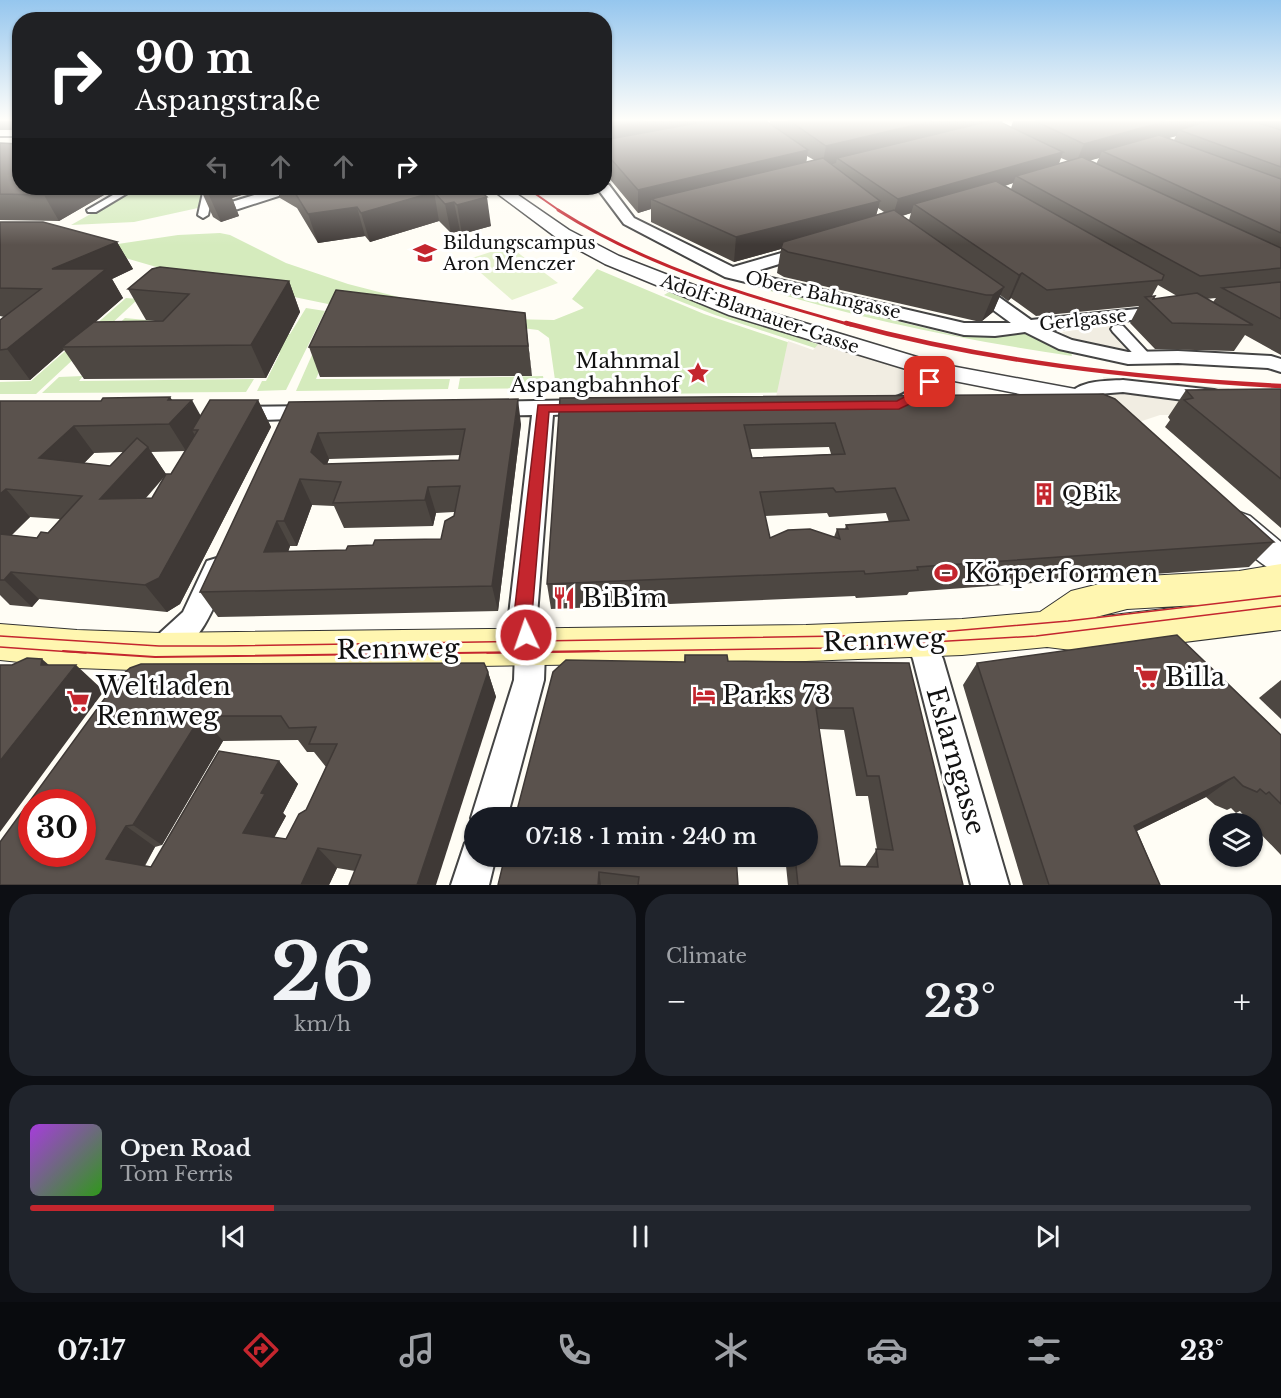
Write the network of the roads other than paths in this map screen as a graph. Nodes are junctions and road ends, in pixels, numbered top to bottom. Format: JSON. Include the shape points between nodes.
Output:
{"nodes":[{"id":1,"x":119,"y":195,"type":"edge"},
{"id":2,"x":207,"y":195,"type":"edge"},
{"id":3,"x":267,"y":195,"type":"edge"},
{"id":4,"x":508,"y":195,"type":"edge"},
{"id":5,"x":609,"y":195,"type":"edge"},
{"id":6,"x":230,"y":207,"type":"dead end"},
{"id":7,"x":92,"y":210,"type":"dead end"},
{"id":8,"x":203,"y":215,"type":"dead end"},
{"id":9,"x":652,"y":216,"type":"dead end"},
{"id":10,"x":629,"y":221,"type":"junction"},
{"id":11,"x":822,"y":246,"type":"edge"},
{"id":12,"x":731,"y":273,"type":"junction"},
{"id":13,"x":963,"y":279,"type":"edge"},
{"id":14,"x":1161,"y":297,"type":"edge"},
{"id":15,"x":1027,"y":326,"type":"junction"},
{"id":16,"x":1118,"y":328,"type":"dead end"},
{"id":17,"x":1241,"y":344,"type":"edge"},
{"id":18,"x":1146,"y":359,"type":"junction"},
{"id":19,"x":1276,"y":364,"type":"edge"},
{"id":20,"x":937,"y":371,"type":"junction"},
{"id":21,"x":1077,"y":397,"type":"junction"},
{"id":22,"x":1229,"y":398,"type":"edge"},
{"id":23,"x":868,"y":405,"type":"edge"},
{"id":24,"x":611,"y":407,"type":"edge"},
{"id":25,"x":543,"y":408,"type":"junction"},
{"id":26,"x":471,"y":409,"type":"edge"},
{"id":27,"x":339,"y":412,"type":"edge"},
{"id":28,"x":218,"y":414,"type":"edge"},
{"id":29,"x":1117,"y":416,"type":"edge"},
{"id":30,"x":1230,"y":516,"type":"edge"},
{"id":31,"x":227,"y":548,"type":"edge"},
{"id":32,"x":1281,"y":561,"type":"edge"},
{"id":33,"x":1281,"y":580,"type":"edge"},
{"id":34,"x":1281,"y":613,"type":"edge"},
{"id":35,"x":1165,"y":624,"type":"junction"},
{"id":36,"x":919,"y":639,"type":"junction"},
{"id":37,"x":0,"y":642,"type":"edge"},
{"id":38,"x":529,"y":647,"type":"junction"},
{"id":39,"x":148,"y":665,"type":"junction"},
{"id":40,"x":492,"y":807,"type":"edge"},
{"id":41,"x":475,"y":867,"type":"edge"},
{"id":42,"x":470,"y":885,"type":"edge"},
{"id":43,"x":990,"y":885,"type":"edge"}],
"edges":[{"from":1,"to":7,"type":"street"},
{"from":2,"to":8,"type":"street"},
{"from":3,"to":6,"type":"street"},
{"from":4,"to":20,"type":"street","name":"Adolf-Blamauer-Gasse","via":[[563,234],[670,285],[737,310]]},
{"from":5,"to":10,"type":"street"},
{"from":9,"to":10,"type":"street"},
{"from":10,"to":12,"type":"street","name":"Obere Bahngasse"},
{"from":11,"to":12,"type":"street"},
{"from":12,"to":15,"type":"street","name":"Obere Bahngasse","via":[[964,328],[986,331]]},
{"from":13,"to":15,"type":"street"},
{"from":14,"to":15,"type":"street","name":"Gerlgasse","via":[[1181,309]]},
{"from":15,"to":18,"type":"street","via":[[1066,345]]},
{"from":16,"to":18,"type":"street"},
{"from":17,"to":19,"type":"street"},
{"from":18,"to":19,"type":"street","via":[[1178,357]]},
{"from":20,"to":21,"type":"street","name":"Adolf-Blamauer-Gasse"},
{"from":20,"to":23,"type":"street","via":[[921,394],[899,405]]},
{"from":21,"to":22,"type":"street","via":[[1094,388],[1123,386]]},
{"from":21,"to":29,"type":"street","name":"Adolf-Blamauer-Gasse"},
{"from":24,"to":25,"type":"street"},
{"from":25,"to":26,"type":"street"},
{"from":25,"to":38,"type":"street","via":[[523,615]]},
{"from":27,"to":28,"type":"street","via":[[286,424]]},
{"from":30,"to":32,"type":"street"},
{"from":31,"to":39,"type":"street","via":[[193,621]]},
{"from":33,"to":35,"type":"main road","name":"Rennweg","via":[[1239,587]]},
{"from":34,"to":35,"type":"main road","name":"Rennweg"},
{"from":35,"to":36,"type":"main road","name":"Rennweg","via":[[1096,634],[1047,629]]},
{"from":36,"to":38,"type":"main road","name":"Rennweg"},
{"from":36,"to":43,"type":"street","name":"Eslarngasse","via":[[928,659]]},
{"from":37,"to":39,"type":"main road","name":"Rennweg","via":[[77,649]]},
{"from":38,"to":39,"type":"main road","name":"Rennweg"},
{"from":38,"to":40,"type":"street","via":[[529,680]]},
{"from":41,"to":42,"type":"street"}]}
